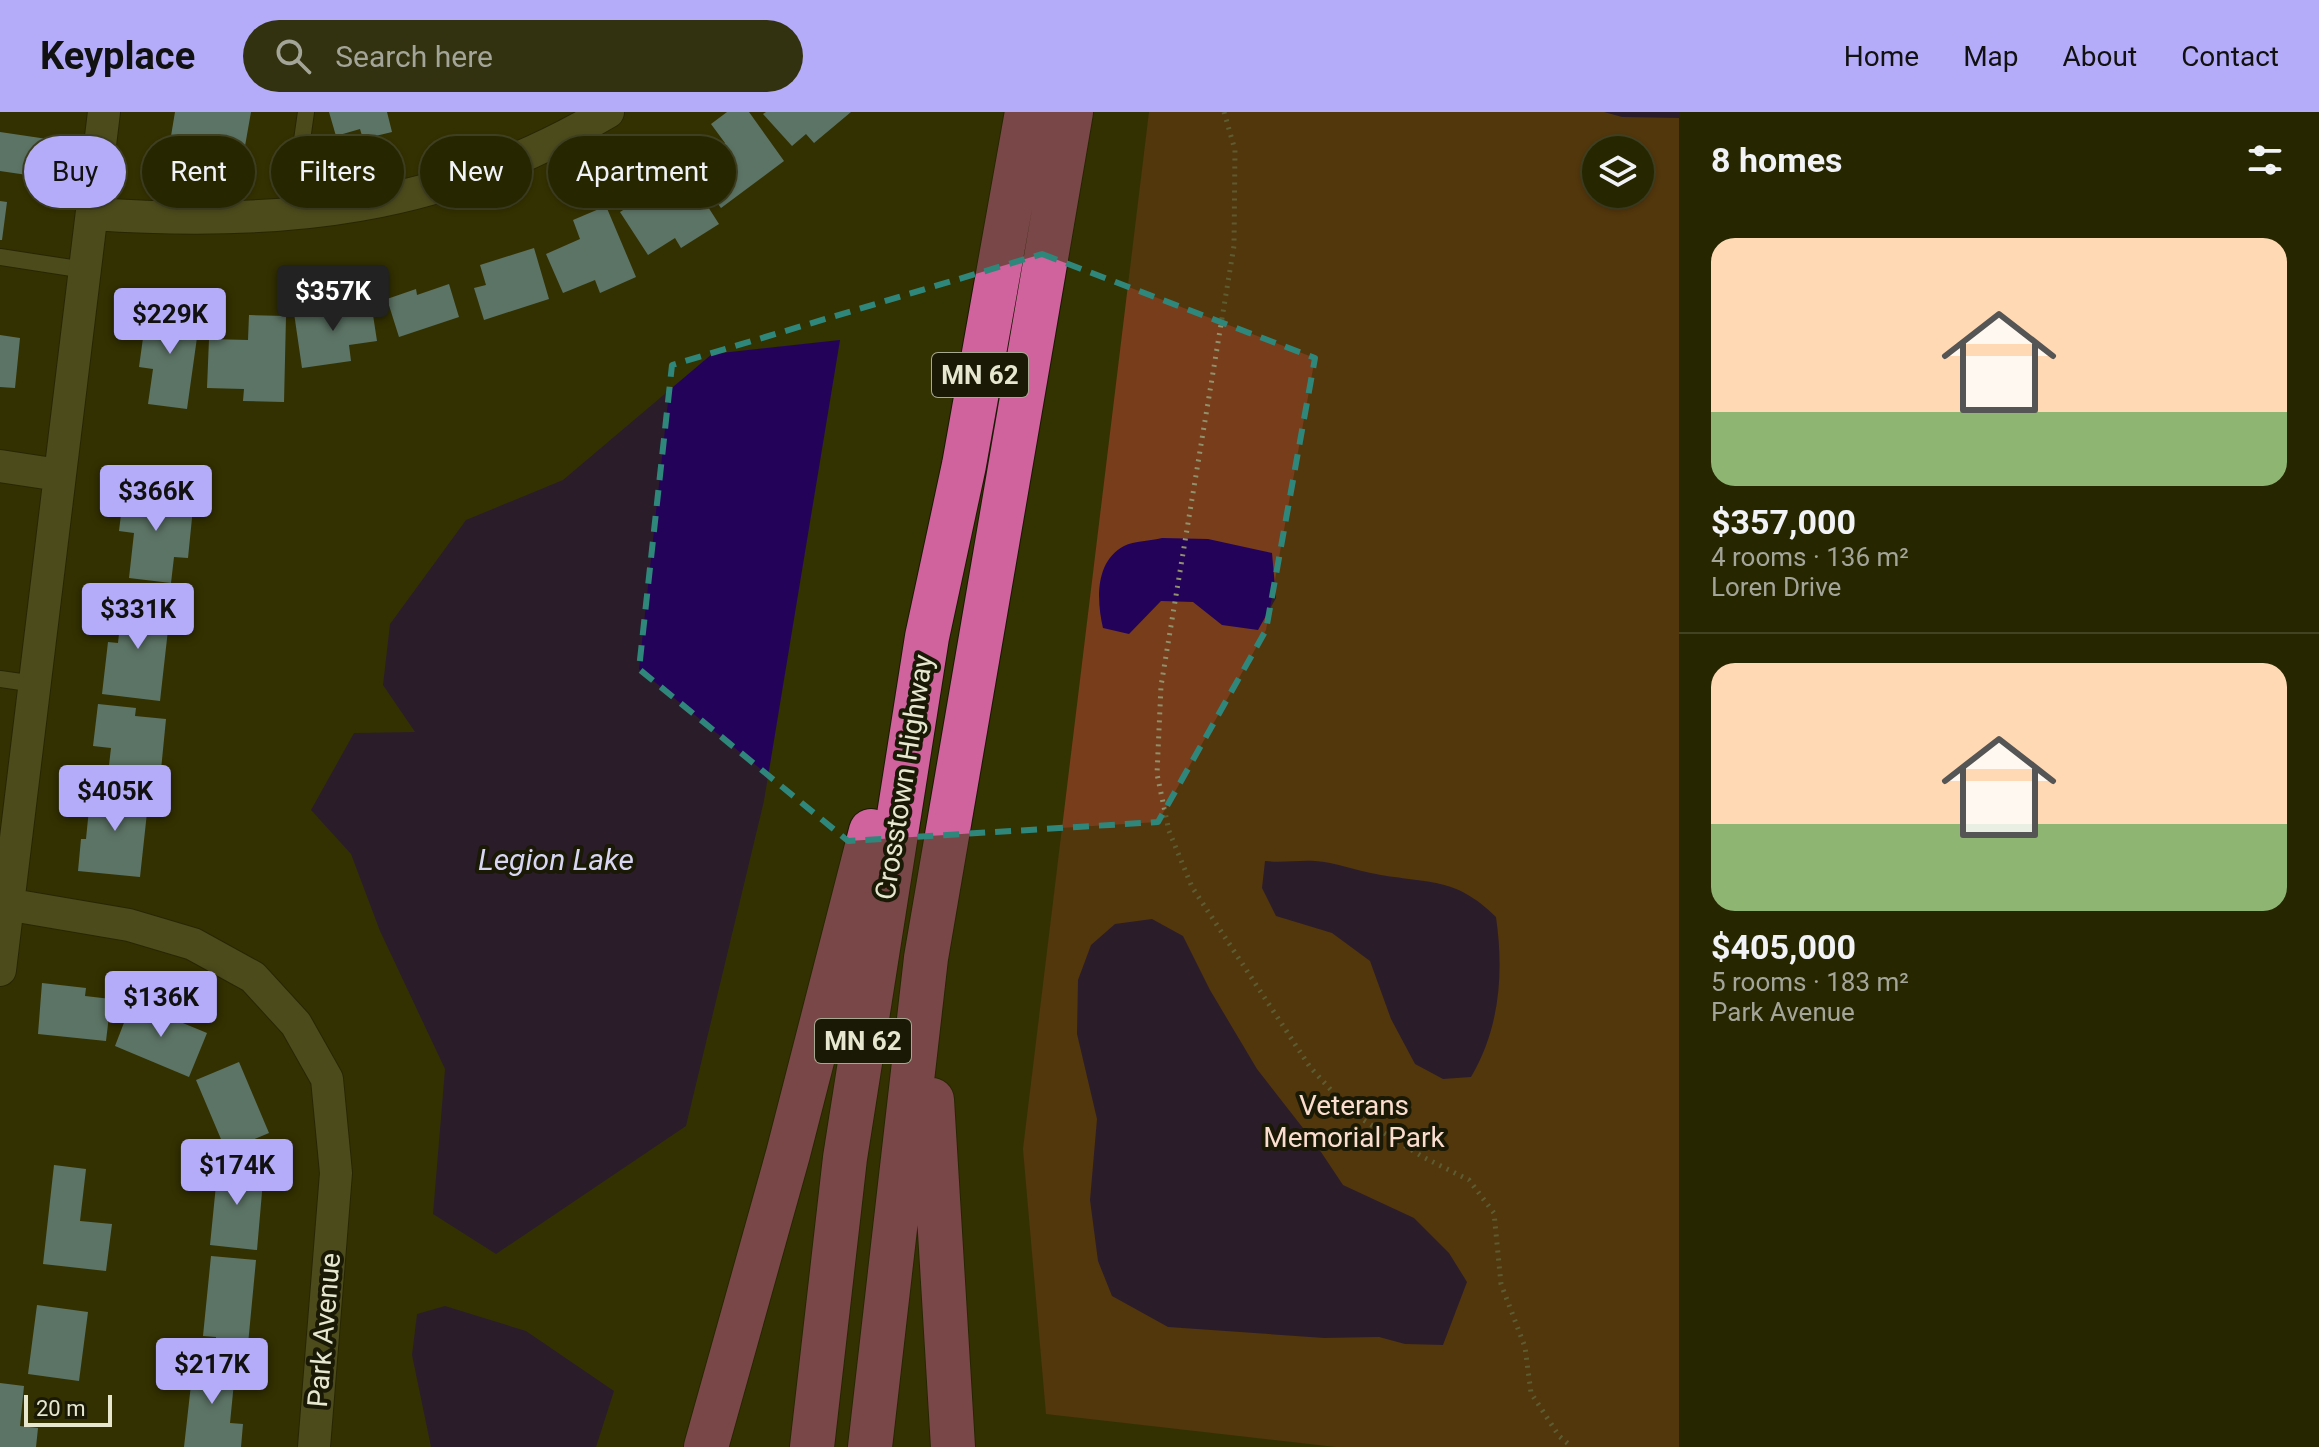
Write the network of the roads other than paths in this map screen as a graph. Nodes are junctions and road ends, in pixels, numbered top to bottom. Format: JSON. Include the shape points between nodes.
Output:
{"nodes":[{"id":1,"x":104,"y":112,"type":"edge"},
{"id":2,"x":306,"y":112,"type":"edge"},
{"id":3,"x":608,"y":112,"type":"edge"},
{"id":4,"x":1027,"y":112,"type":"edge"},
{"id":5,"x":1071,"y":112,"type":"edge"},
{"id":6,"x":93,"y":214,"type":"junction"},
{"id":7,"x":291,"y":217,"type":"junction"},
{"id":8,"x":0,"y":257,"type":"edge"},
{"id":9,"x":85,"y":270,"type":"junction"},
{"id":10,"x":0,"y":466,"type":"edge"},
{"id":11,"x":59,"y":475,"type":"junction"},
{"id":12,"x":927,"y":637,"type":"junction"},
{"id":13,"x":0,"y":679,"type":"edge"},
{"id":14,"x":35,"y":684,"type":"junction"},
{"id":15,"x":4,"y":904,"type":"edge"},
{"id":16,"x":926,"y":958,"type":"junction"},
{"id":17,"x":0,"y":970,"type":"edge"},
{"id":18,"x":314,"y":1447,"type":"edge"},
{"id":19,"x":706,"y":1447,"type":"edge"},
{"id":20,"x":812,"y":1447,"type":"edge"},
{"id":21,"x":870,"y":1447,"type":"edge"},
{"id":22,"x":953,"y":1447,"type":"edge"}],
"edges":[{"from":1,"to":6,"type":"street"},
{"from":2,"to":7,"type":"lane"},
{"from":3,"to":7,"type":"street","via":[[483,173],[388,202]]},
{"from":4,"to":12,"type":"highway","name":"Crosstown Highway","number":"MN 62","via":[[964,465]]},
{"from":5,"to":16,"type":"highway","name":"Crosstown Highway","number":"MN 62"},
{"from":6,"to":7,"type":"street","via":[[193,221]]},
{"from":6,"to":9,"type":"street"},
{"from":8,"to":9,"type":"lane"},
{"from":9,"to":11,"type":"street"},
{"from":10,"to":11,"type":"street"},
{"from":11,"to":14,"type":"street"},
{"from":12,"to":19,"type":"highway"},
{"from":12,"to":20,"type":"highway","name":"Crosstown Highway","number":"MN 62","via":[[845,1158]]},
{"from":13,"to":14,"type":"lane"},
{"from":14,"to":15,"type":"street"},
{"from":15,"to":17,"type":"street"},
{"from":15,"to":18,"type":"street","name":"Park Avenue","via":[[129,925],[193,944],[253,977],[296,1024],[327,1079],[336,1173]]},
{"from":16,"to":21,"type":"highway","name":"Crosstown Highway","number":"MN 62"},
{"from":16,"to":22,"type":"highway"}]}
